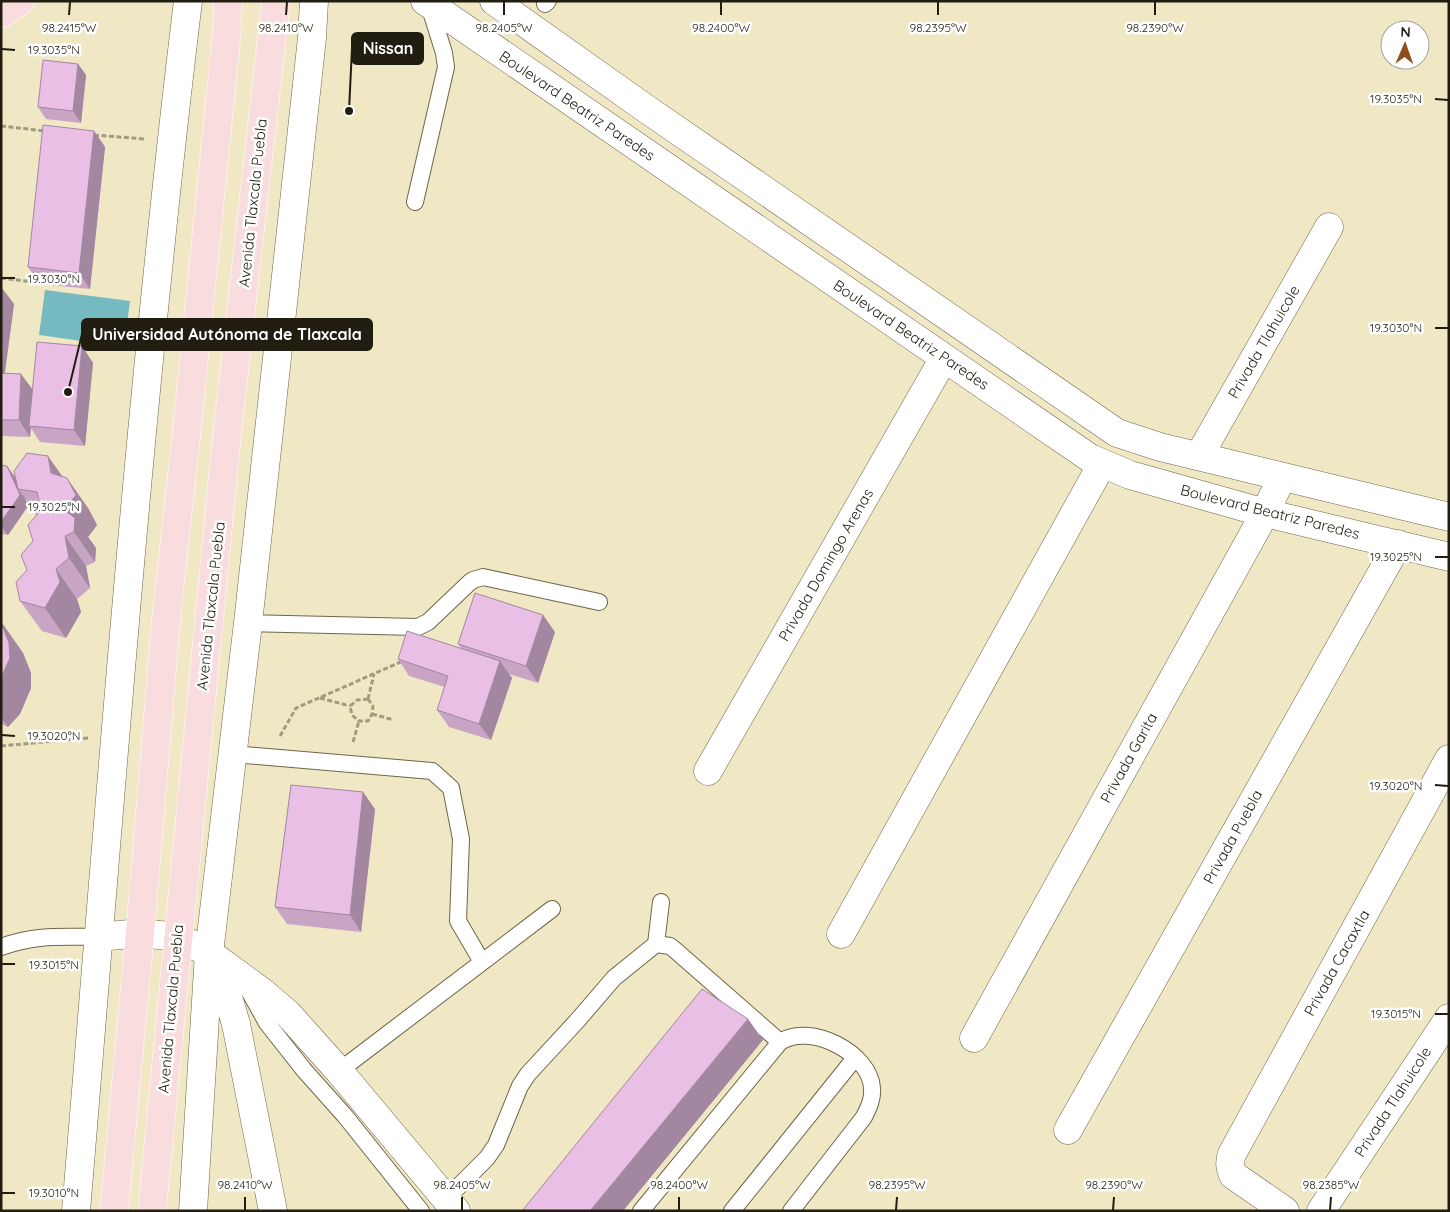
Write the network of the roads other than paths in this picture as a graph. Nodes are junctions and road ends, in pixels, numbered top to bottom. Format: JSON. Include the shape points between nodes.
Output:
{"nodes":[{"id":1,"x":20,"y":1,"type":"edge"},
{"id":2,"x":188,"y":1,"type":"edge"},
{"id":3,"x":228,"y":1,"type":"edge"},
{"id":4,"x":276,"y":1,"type":"edge"},
{"id":5,"x":314,"y":1,"type":"edge"},
{"id":6,"x":494,"y":1,"type":"edge"},
{"id":7,"x":427,"y":3,"type":"edge"},
{"id":8,"x":1,"y":14,"type":"edge"},
{"id":9,"x":415,"y":202,"type":"dead end"},
{"id":10,"x":1329,"y":227,"type":"dead end"},
{"id":11,"x":944,"y":358,"type":"junction"},
{"id":12,"x":1199,"y":456,"type":"junction"},
{"id":13,"x":1102,"y":464,"type":"junction"},
{"id":14,"x":1282,"y":477,"type":"junction"},
{"id":15,"x":1265,"y":513,"type":"junction"},
{"id":16,"x":1449,"y":517,"type":"edge"},
{"id":17,"x":1398,"y":544,"type":"junction"},
{"id":18,"x":1449,"y":557,"type":"edge"},
{"id":19,"x":598,"y":602,"type":"dead end"},
{"id":20,"x":248,"y":623,"type":"junction"},
{"id":21,"x":233,"y":754,"type":"junction"},
{"id":22,"x":1449,"y":759,"type":"edge"},
{"id":23,"x":708,"y":771,"type":"dead end"},
{"id":24,"x":661,"y":902,"type":"dead end"},
{"id":25,"x":552,"y":910,"type":"dead end"},
{"id":26,"x":140,"y":933,"type":"junction"},
{"id":27,"x":841,"y":934,"type":"dead end"},
{"id":28,"x":99,"y":937,"type":"junction"},
{"id":29,"x":178,"y":937,"type":"junction"},
{"id":30,"x":656,"y":944,"type":"junction"},
{"id":31,"x":1,"y":947,"type":"edge"},
{"id":32,"x":209,"y":953,"type":"junction"},
{"id":33,"x":482,"y":962,"type":"junction"},
{"id":34,"x":242,"y":978,"type":"junction"},
{"id":35,"x":1449,"y":1018,"type":"edge"},
{"id":36,"x":974,"y":1038,"type":"dead end"},
{"id":37,"x":780,"y":1042,"type":"junction"},
{"id":38,"x":855,"y":1058,"type":"junction"},
{"id":39,"x":339,"y":1071,"type":"junction"},
{"id":40,"x":1068,"y":1130,"type":"dead end"},
{"id":41,"x":451,"y":1205,"type":"edge"},
{"id":42,"x":76,"y":1211,"type":"edge"},
{"id":43,"x":114,"y":1211,"type":"edge"},
{"id":44,"x":152,"y":1211,"type":"edge"},
{"id":45,"x":193,"y":1211,"type":"edge"},
{"id":46,"x":273,"y":1211,"type":"edge"},
{"id":47,"x":421,"y":1211,"type":"edge"},
{"id":48,"x":640,"y":1211,"type":"edge"},
{"id":49,"x":732,"y":1211,"type":"edge"},
{"id":50,"x":791,"y":1211,"type":"edge"},
{"id":51,"x":1285,"y":1211,"type":"edge"},
{"id":52,"x":1321,"y":1211,"type":"edge"}],
"edges":[{"from":1,"to":8,"type":"main road"},
{"from":2,"to":28,"type":"street","via":[[142,434]]},
{"from":3,"to":26,"type":"main road","via":[[166,620]]},
{"from":4,"to":29,"type":"main road","name":"Avenida Tlaxcala Puebla","via":[[227,434]]},
{"from":5,"to":20,"type":"street"},
{"from":6,"to":12,"type":"street","via":[[1116,433]]},
{"from":7,"to":9,"type":"lane","via":[[446,67]]},
{"from":7,"to":11,"type":"street","name":"Boulevard Beatriz Paredes"},
{"from":10,"to":12,"type":"street","name":"Privada Tlahuicole"},
{"from":11,"to":13,"type":"street","name":"Boulevard Beatriz Paredes"},
{"from":11,"to":23,"type":"street","name":"Privada Domingo Arenas"},
{"from":12,"to":14,"type":"street"},
{"from":13,"to":15,"type":"street","name":"Boulevard Beatriz Paredes"},
{"from":13,"to":27,"type":"street"},
{"from":14,"to":15,"type":"street","name":"Privada Garita"},
{"from":14,"to":16,"type":"street"},
{"from":15,"to":17,"type":"street","name":"Boulevard Beatriz Paredes"},
{"from":15,"to":36,"type":"street","name":"Privada Garita"},
{"from":17,"to":18,"type":"street","name":"Boulevard Beatriz Paredes"},
{"from":17,"to":40,"type":"street","name":"Privada Puebla"},
{"from":19,"to":20,"type":"lane","via":[[483,577],[473,580],[428,622],[418,627]]},
{"from":20,"to":21,"type":"street"},
{"from":21,"to":32,"type":"street"},
{"from":21,"to":33,"type":"lane","via":[[432,771],[451,788],[461,839],[458,921]]},
{"from":22,"to":51,"type":"street","name":"Privada Cacaxtla","via":[[1232,1154],[1230,1168],[1234,1175]]},
{"from":24,"to":30,"type":"lane"},
{"from":25,"to":33,"type":"lane"},
{"from":26,"to":28,"type":"street"},
{"from":26,"to":29,"type":"street"},
{"from":26,"to":43,"type":"main road"},
{"from":28,"to":31,"type":"lane","via":[[50,935]]},
{"from":28,"to":42,"type":"street"},
{"from":29,"to":32,"type":"street"},
{"from":29,"to":44,"type":"main road","name":"Avenida Tlaxcala Puebla"},
{"from":30,"to":37,"type":"lane","via":[[676,950]]},
{"from":30,"to":41,"type":"lane","via":[[608,984],[528,1074],[496,1145]]},
{"from":32,"to":34,"type":"street"},
{"from":32,"to":45,"type":"street"},
{"from":32,"to":46,"type":"street","via":[[236,1024]]},
{"from":33,"to":39,"type":"lane"},
{"from":34,"to":39,"type":"street","via":[[288,1014]]},
{"from":34,"to":47,"type":"lane","via":[[267,1023]]},
{"from":35,"to":52,"type":"street","name":"Privada Tlahuicole"},
{"from":37,"to":38,"type":"lane","via":[[798,1035],[820,1037]]},
{"from":37,"to":48,"type":"lane"},
{"from":38,"to":49,"type":"lane"},
{"from":38,"to":50,"type":"lane","via":[[866,1070],[872,1086],[872,1102],[864,1117]]},
{"from":39,"to":41,"type":"street"}]}
